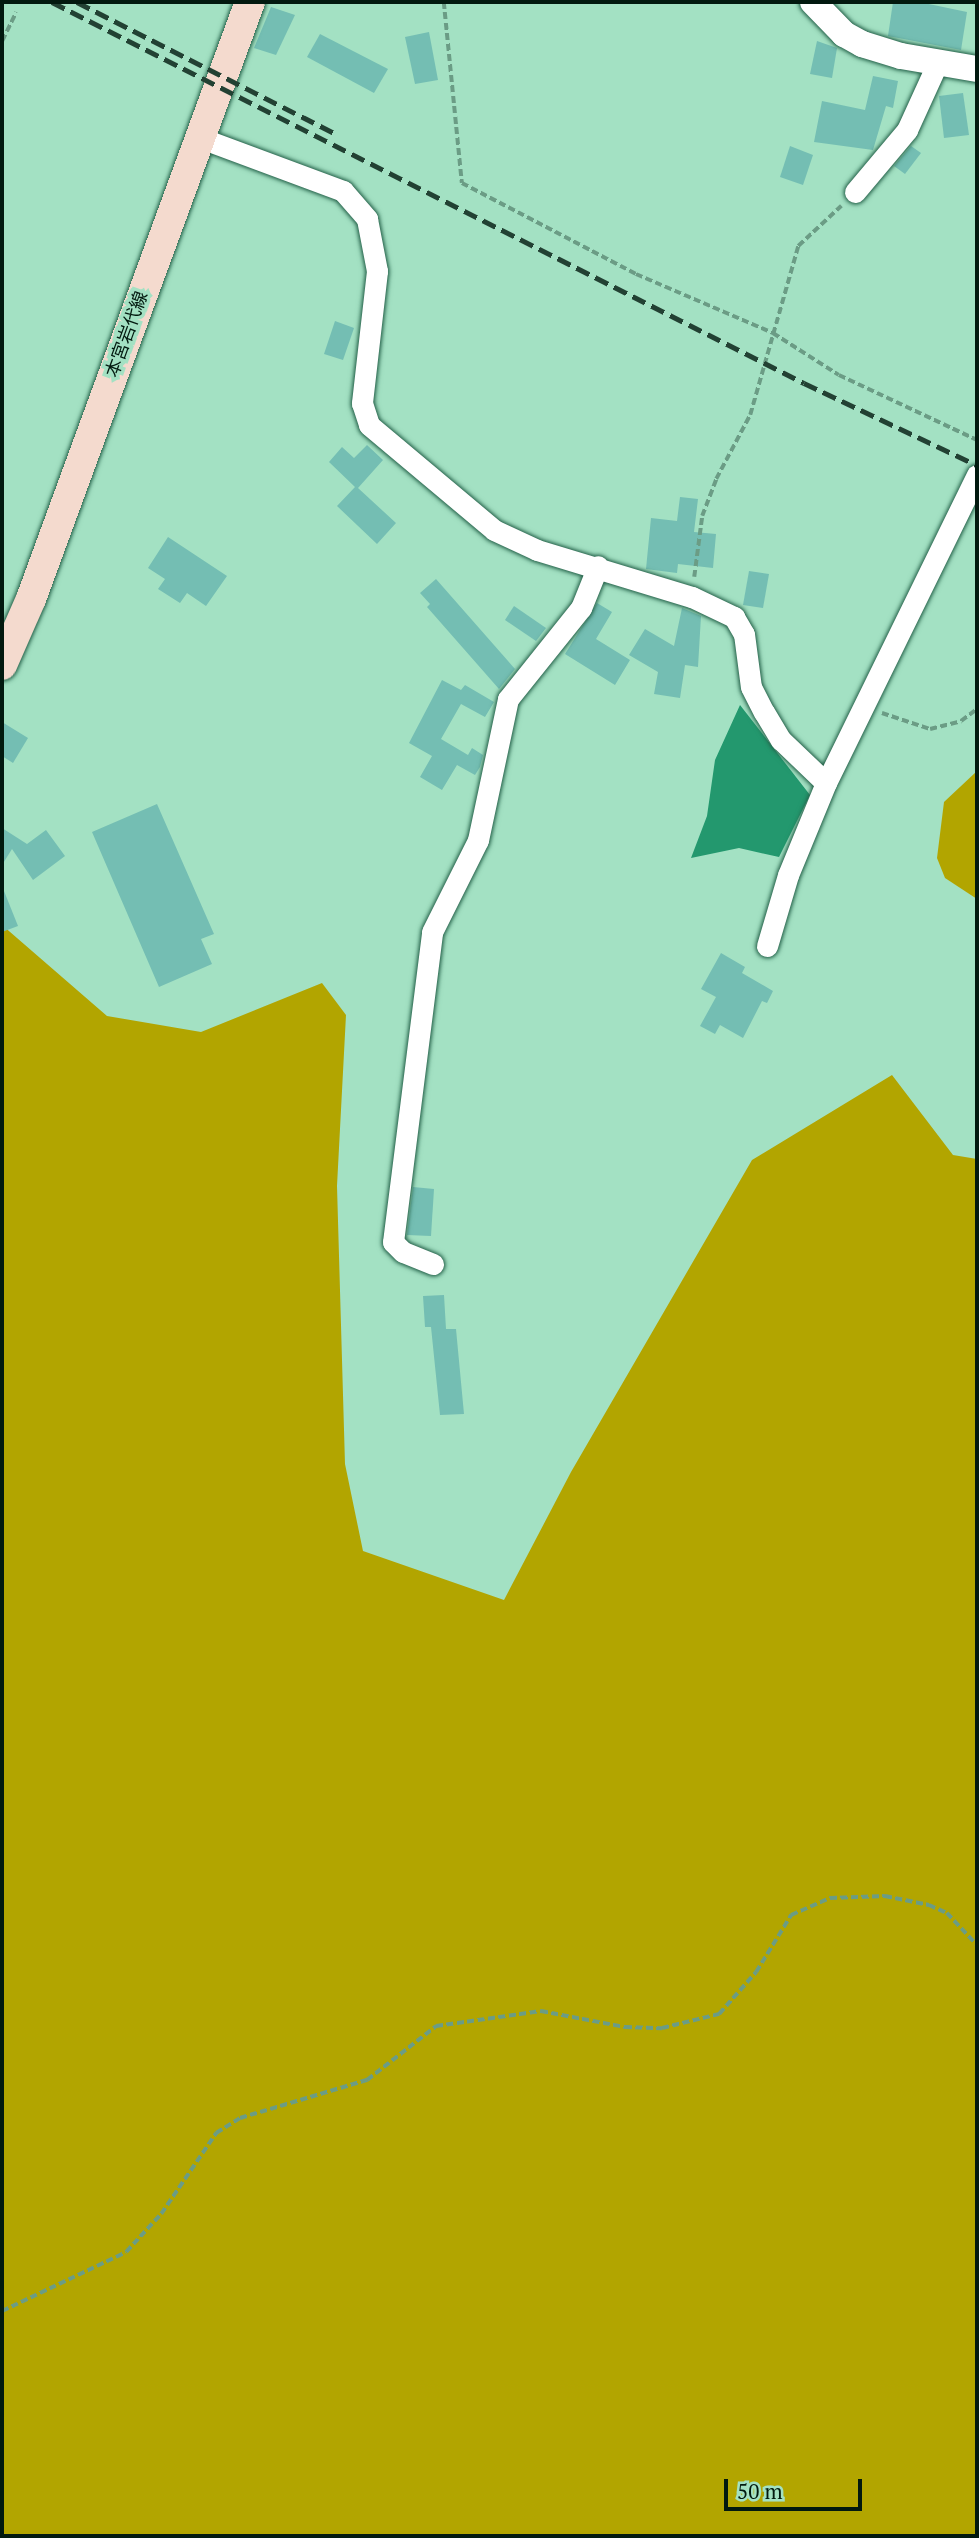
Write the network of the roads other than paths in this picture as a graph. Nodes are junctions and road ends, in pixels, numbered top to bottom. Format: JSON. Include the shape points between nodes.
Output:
{"nodes":[{"id":1,"x":250,"y":2,"type":"edge"},
{"id":2,"x":813,"y":2,"type":"edge"},
{"id":3,"x":938,"y":62,"type":"junction"},
{"id":4,"x":977,"y":69,"type":"edge"},
{"id":5,"x":198,"y":137,"type":"junction"},
{"id":6,"x":855,"y":192,"type":"road end"},
{"id":7,"x":977,"y":475,"type":"edge"},
{"id":8,"x":598,"y":566,"type":"junction"},
{"id":9,"x":2,"y":665,"type":"edge"},
{"id":10,"x":826,"y":783,"type":"junction"},
{"id":11,"x":768,"y":946,"type":"dead end"},
{"id":12,"x":433,"y":1264,"type":"dead end"}],
"edges":[{"from":1,"to":5,"type":"main road","name":"本宮岩代線"},
{"from":2,"to":3,"type":"street","via":[[844,34],[862,44]]},
{"from":3,"to":4,"type":"street"},
{"from":3,"to":6,"type":"street","via":[[907,130]]},
{"from":5,"to":8,"type":"street","via":[[343,191],[367,219],[377,271],[362,403],[369,425],[494,530],[537,550]]},
{"from":5,"to":9,"type":"main road","name":"本宮岩代線","via":[[31,599]]},
{"from":7,"to":10,"type":"street"},
{"from":8,"to":10,"type":"street","via":[[692,597],[734,617],[744,634],[751,687],[764,712],[781,740]]},
{"from":8,"to":12,"type":"street","via":[[580,608],[508,699],[478,840],[432,932],[393,1242],[403,1252]]},
{"from":10,"to":11,"type":"street","via":[[788,875]]}]}
